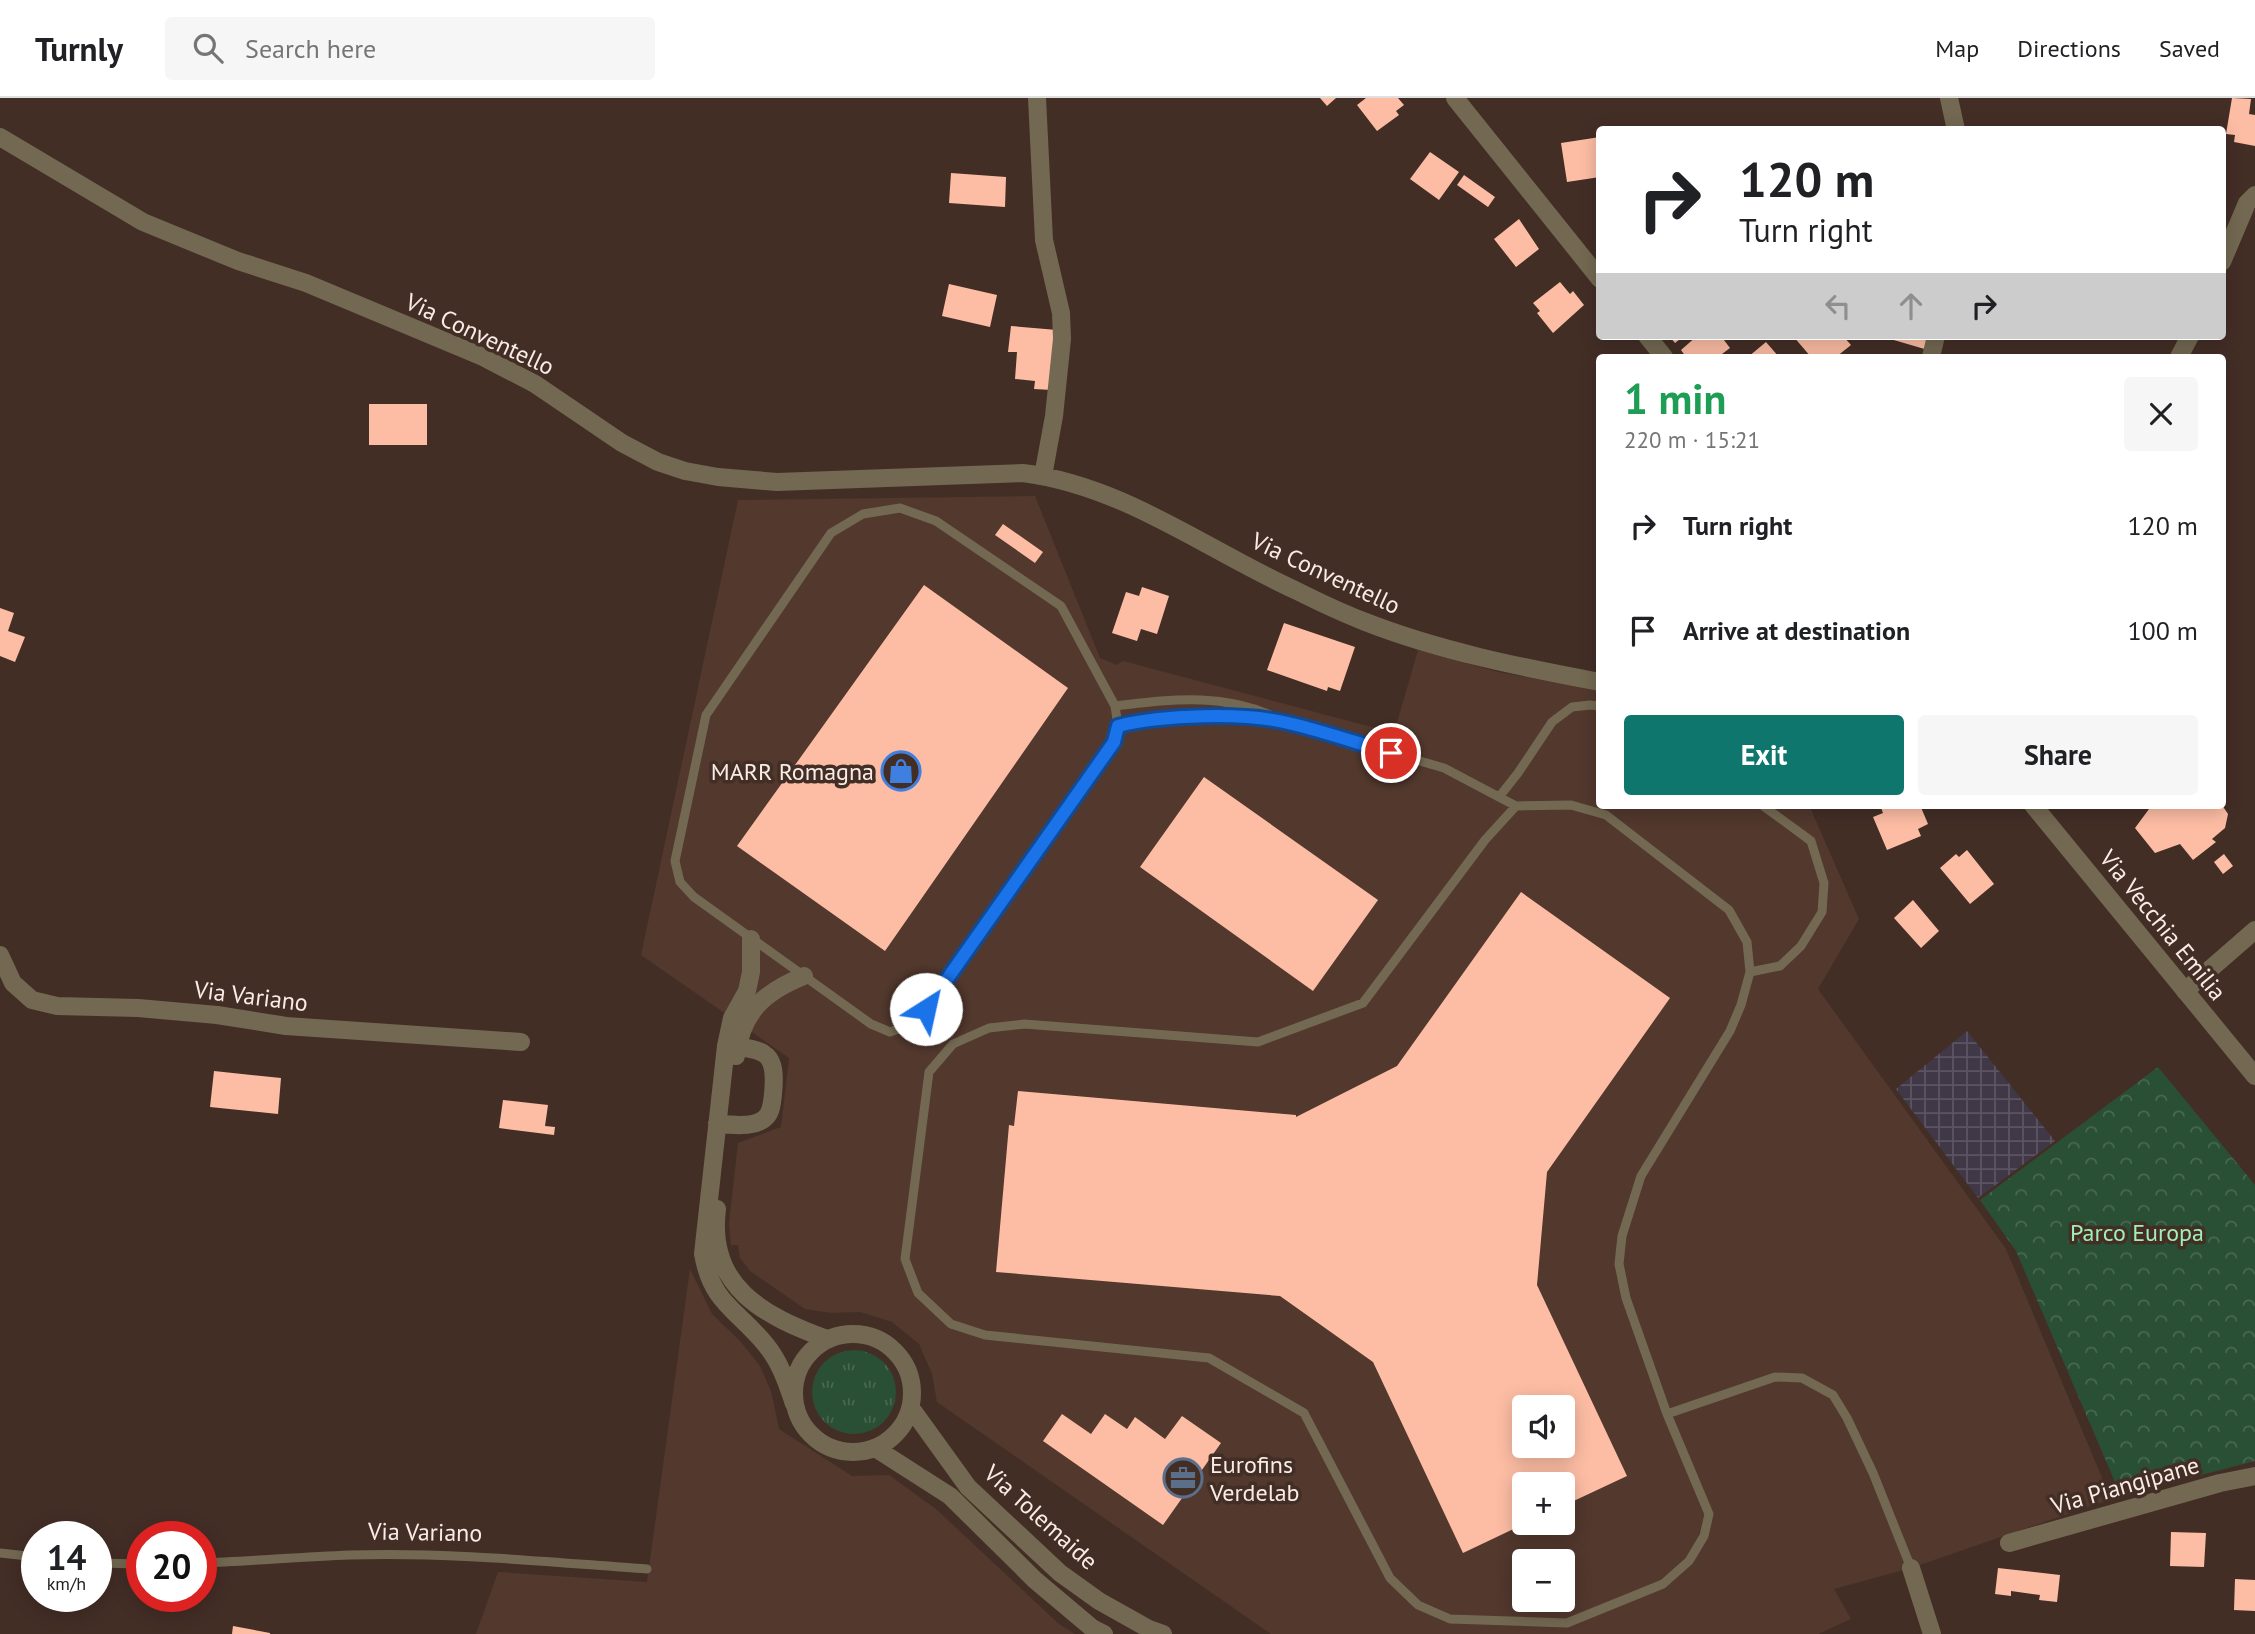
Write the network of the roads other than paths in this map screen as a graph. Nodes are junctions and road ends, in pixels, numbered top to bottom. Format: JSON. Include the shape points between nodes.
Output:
{"nodes":[{"id":1,"x":1037,"y":98,"type":"edge"},
{"id":2,"x":1455,"y":98,"type":"edge"},
{"id":3,"x":1949,"y":98,"type":"edge"},
{"id":4,"x":1955,"y":126,"type":"edge"},
{"id":5,"x":0,"y":137,"type":"edge"},
{"id":6,"x":2255,"y":195,"type":"edge"},
{"id":7,"x":2226,"y":253,"type":"edge"},
{"id":8,"x":1596,"y":274,"type":"edge"},
{"id":9,"x":1650,"y":340,"type":"edge"},
{"id":10,"x":1662,"y":354,"type":"edge"},
{"id":11,"x":1043,"y":476,"type":"junction"},
{"id":12,"x":1596,"y":681,"type":"edge"},
{"id":13,"x":1115,"y":706,"type":"junction"},
{"id":14,"x":1596,"y":706,"type":"edge"},
{"id":15,"x":1286,"y":722,"type":"junction"},
{"id":16,"x":1118,"y":726,"type":"junction"},
{"id":17,"x":1499,"y":797,"type":"junction"},
{"id":18,"x":1516,"y":806,"type":"junction"},
{"id":19,"x":1767,"y":809,"type":"edge"},
{"id":20,"x":2036,"y":809,"type":"edge"},
{"id":21,"x":2255,"y":930,"type":"edge"},
{"id":22,"x":751,"y":939,"type":"junction"},
{"id":23,"x":0,"y":955,"type":"edge"},
{"id":24,"x":1750,"y":972,"type":"junction"},
{"id":25,"x":804,"y":976,"type":"junction"},
{"id":26,"x":2185,"y":991,"type":"junction"},
{"id":27,"x":520,"y":1042,"type":"dead end"},
{"id":28,"x":732,"y":1046,"type":"junction"},
{"id":29,"x":2255,"y":1076,"type":"edge"},
{"id":30,"x":722,"y":1124,"type":"junction"},
{"id":31,"x":827,"y":1339,"type":"junction"},
{"id":32,"x":794,"y":1404,"type":"junction"},
{"id":33,"x":911,"y":1408,"type":"junction"},
{"id":34,"x":1667,"y":1414,"type":"junction"},
{"id":35,"x":875,"y":1448,"type":"junction"},
{"id":36,"x":2255,"y":1476,"type":"edge"},
{"id":37,"x":2009,"y":1543,"type":"dead end"},
{"id":38,"x":0,"y":1553,"type":"edge"},
{"id":39,"x":21,"y":1555,"type":"edge"},
{"id":40,"x":217,"y":1563,"type":"edge"},
{"id":41,"x":1911,"y":1568,"type":"joint"},
{"id":42,"x":647,"y":1569,"type":"dead end"},
{"id":43,"x":1104,"y":1634,"type":"edge"},
{"id":44,"x":1163,"y":1634,"type":"edge"},
{"id":45,"x":1931,"y":1634,"type":"edge"}],
"edges":[{"from":1,"to":11,"type":"street","via":[[1044,240],[1061,313],[1062,339]]},
{"from":2,"to":8,"type":"street"},
{"from":3,"to":4,"type":"street"},
{"from":5,"to":11,"type":"street","name":"Via Conventello","via":[[143,222],[306,283],[483,358],[535,384],[622,443],[685,471],[776,482]]},
{"from":6,"to":7,"type":"street","via":[[2247,203]]},
{"from":9,"to":10,"type":"street"},
{"from":11,"to":12,"type":"street","name":"Via Conventello","via":[[1142,508],[1292,589],[1363,621],[1446,649]]},
{"from":13,"to":15,"type":"lane","via":[[1214,699],[1259,708]]},
{"from":13,"to":16,"type":"lane"},
{"from":13,"to":22,"type":"lane","via":[[1061,606],[936,521],[900,508],[863,514],[831,533],[706,715],[675,862],[680,882],[694,897]]},
{"from":14,"to":17,"type":"lane","via":[[1572,708],[1552,722]]},
{"from":15,"to":16,"type":"lane","via":[[1233,716],[1142,720]]},
{"from":15,"to":17,"type":"lane","via":[[1444,768]]},
{"from":16,"to":25,"type":"lane","via":[[1114,742],[926,1009],[906,1026],[890,1032],[871,1024]]},
{"from":17,"to":18,"type":"lane"},
{"from":18,"to":24,"type":"lane","via":[[1571,805],[1606,815],[1729,910],[1747,942]]},
{"from":18,"to":34,"type":"lane","via":[[1485,840],[1363,1003],[1258,1042],[1024,1024],[989,1028],[953,1044],[929,1072],[905,1259],[918,1293],[951,1324],[985,1335],[1209,1358],[1304,1413],[1391,1578],[1418,1605],[1450,1619],[1567,1623],[1663,1584],[1689,1562],[1704,1536],[1709,1514]]},
{"from":19,"to":24,"type":"lane","via":[[1811,841],[1824,883],[1822,912],[1801,946],[1780,966]]},
{"from":20,"to":26,"type":"street","name":"Via Vecchia Emilia"},
{"from":21,"to":26,"type":"street"},
{"from":22,"to":25,"type":"lane"},
{"from":22,"to":28,"type":"street","via":[[751,972],[747,991],[732,1018]]},
{"from":23,"to":27,"type":"street","name":"Via Variano","via":[[13,983],[32,1000],[57,1006],[138,1008],[286,1026]]},
{"from":24,"to":34,"type":"lane","via":[[1730,1031],[1641,1177],[1622,1236],[1619,1264],[1626,1298]]},
{"from":25,"to":28,"type":"street","via":[[764,997]]},
{"from":26,"to":29,"type":"street","name":"Via Vecchia Emilia"},
{"from":28,"to":30,"type":"street"},
{"from":28,"to":30,"type":"street","via":[[753,1048],[770,1059],[775,1070],[771,1110],[764,1119],[747,1125]]},
{"from":30,"to":31,"type":"street","via":[[716,1219],[718,1254],[729,1278],[754,1303],[789,1325]]},
{"from":30,"to":32,"type":"street","via":[[702,1254],[706,1274],[720,1299],[768,1348]]},
{"from":31,"to":32,"type":"street","via":[[811,1350],[800,1366]]},
{"from":31,"to":33,"type":"street","via":[[865,1335],[898,1354],[908,1370]]},
{"from":32,"to":35,"type":"street","via":[[801,1422],[824,1445],[851,1452]]},
{"from":33,"to":35,"type":"street","via":[[891,1439]]},
{"from":33,"to":44,"type":"street","name":"Via Tolemaide","via":[[968,1487],[1060,1573],[1099,1601]]},
{"from":34,"to":41,"type":"lane","via":[[1776,1377],[1802,1378],[1832,1395],[1873,1473]]},
{"from":35,"to":43,"type":"street","name":"Via Tolemaide","via":[[950,1496],[1035,1580]]},
{"from":36,"to":37,"type":"street","name":"Via Piangipane"},
{"from":38,"to":39,"type":"lane"},
{"from":40,"to":42,"type":"lane","name":"Via Variano","via":[[351,1555],[473,1557]]},
{"from":41,"to":45,"type":"street"}]}
